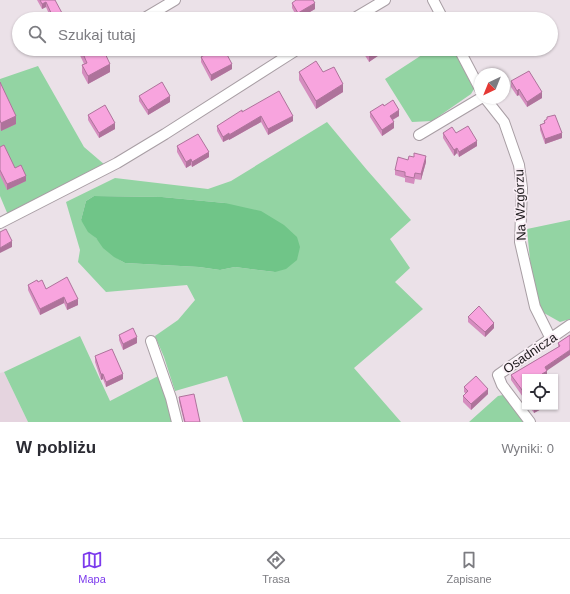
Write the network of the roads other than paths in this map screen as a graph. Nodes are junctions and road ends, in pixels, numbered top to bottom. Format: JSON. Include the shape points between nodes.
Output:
{"nodes":[{"id":1,"x":175,"y":0,"type":"edge"},
{"id":2,"x":385,"y":0,"type":"edge"},
{"id":3,"x":433,"y":0,"type":"edge"},
{"id":4,"x":155,"y":12,"type":"edge"},
{"id":5,"x":365,"y":12,"type":"edge"},
{"id":6,"x":439,"y":12,"type":"edge"},
{"id":7,"x":287,"y":56,"type":"edge"},
{"id":8,"x":463,"y":56,"type":"edge"},
{"id":9,"x":474,"y":78,"type":"edge"},
{"id":10,"x":474,"y":102,"type":"edge"},
{"id":11,"x":490,"y":104,"type":"edge"},
{"id":12,"x":419,"y":135,"type":"dead end"},
{"id":13,"x":0,"y":223,"type":"edge"},
{"id":14,"x":570,"y":325,"type":"edge"},
{"id":15,"x":551,"y":339,"type":"junction"},
{"id":16,"x":150,"y":341,"type":"dead end"},
{"id":17,"x":177,"y":422,"type":"edge"},
{"id":18,"x":530,"y":422,"type":"edge"}],
"edges":[{"from":1,"to":4,"type":"street"},
{"from":2,"to":5,"type":"street"},
{"from":3,"to":6,"type":"street"},
{"from":7,"to":13,"type":"street","via":[[123,159]]},
{"from":8,"to":9,"type":"street"},
{"from":10,"to":12,"type":"street"},
{"from":11,"to":15,"type":"street","name":"Na Wzgórzu","via":[[504,122],[519,165],[522,188],[520,242],[535,307]]},
{"from":14,"to":15,"type":"street","name":"Osadnicza"},
{"from":15,"to":18,"type":"street","name":"Osadnicza","via":[[498,375],[502,385]]},
{"from":16,"to":17,"type":"street"}]}
